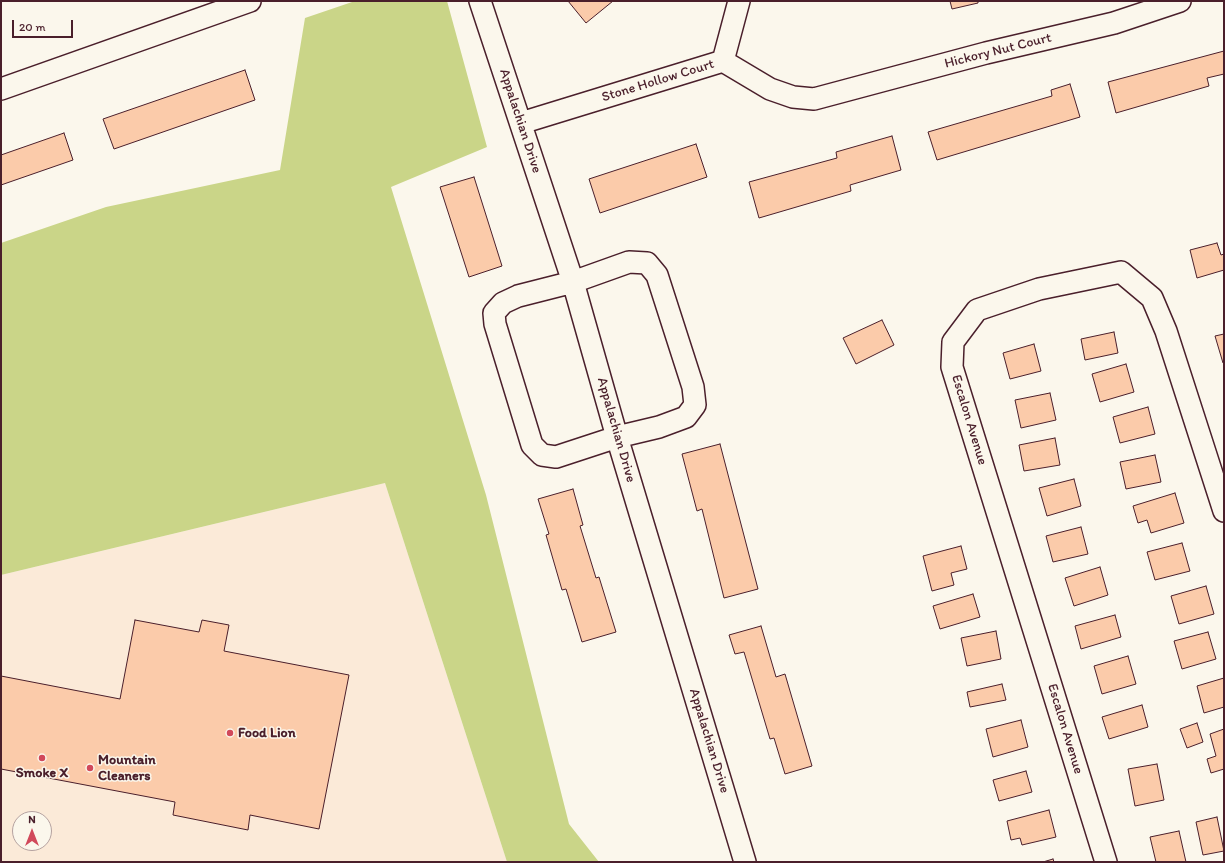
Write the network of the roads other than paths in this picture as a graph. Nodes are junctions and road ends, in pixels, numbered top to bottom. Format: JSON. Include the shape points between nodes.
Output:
{"nodes":[{"id":1,"x":250,"y":1,"type":"edge"},
{"id":2,"x":480,"y":1,"type":"edge"},
{"id":3,"x":739,"y":1,"type":"edge"},
{"id":4,"x":1180,"y":1,"type":"edge"},
{"id":5,"x":723,"y":61,"type":"junction"},
{"id":6,"x":1,"y":89,"type":"edge"},
{"id":7,"x":814,"y":99,"type":"joint"},
{"id":8,"x":521,"y":123,"type":"junction"},
{"id":9,"x":573,"y":282,"type":"junction"},
{"id":10,"x":618,"y":437,"type":"junction"},
{"id":11,"x":1224,"y":511,"type":"edge"},
{"id":12,"x":745,"y":862,"type":"edge"},
{"id":13,"x":1106,"y":862,"type":"edge"}],
"edges":[{"from":1,"to":6,"type":"street"},
{"from":2,"to":8,"type":"street","name":"Appalachian Drive"},
{"from":3,"to":5,"type":"street"},
{"from":4,"to":7,"type":"street","name":"Hickory Nut Court","via":[[1114,23]]},
{"from":5,"to":7,"type":"street","name":"Stone Hollow Court","via":[[770,89],[793,97]]},
{"from":5,"to":8,"type":"street","name":"Stone Hollow Court"},
{"from":8,"to":9,"type":"street","name":"Appalachian Drive"},
{"from":9,"to":10,"type":"street","name":"Appalachian Drive"},
{"from":9,"to":10,"type":"street","via":[[629,262],[647,263],[657,275],[693,387],[695,405],[686,417]]},
{"from":9,"to":10,"type":"street","via":[[518,296],[503,303],[494,312],[494,324],[532,445],[542,455],[556,458]]},
{"from":10,"to":12,"type":"street","name":"Appalachian Drive"},
{"from":11,"to":13,"type":"street","name":"Escalon Avenue","via":[[1163,324],[1152,298],[1121,272],[1040,289],[977,310],[953,342],[952,367]]}]}
